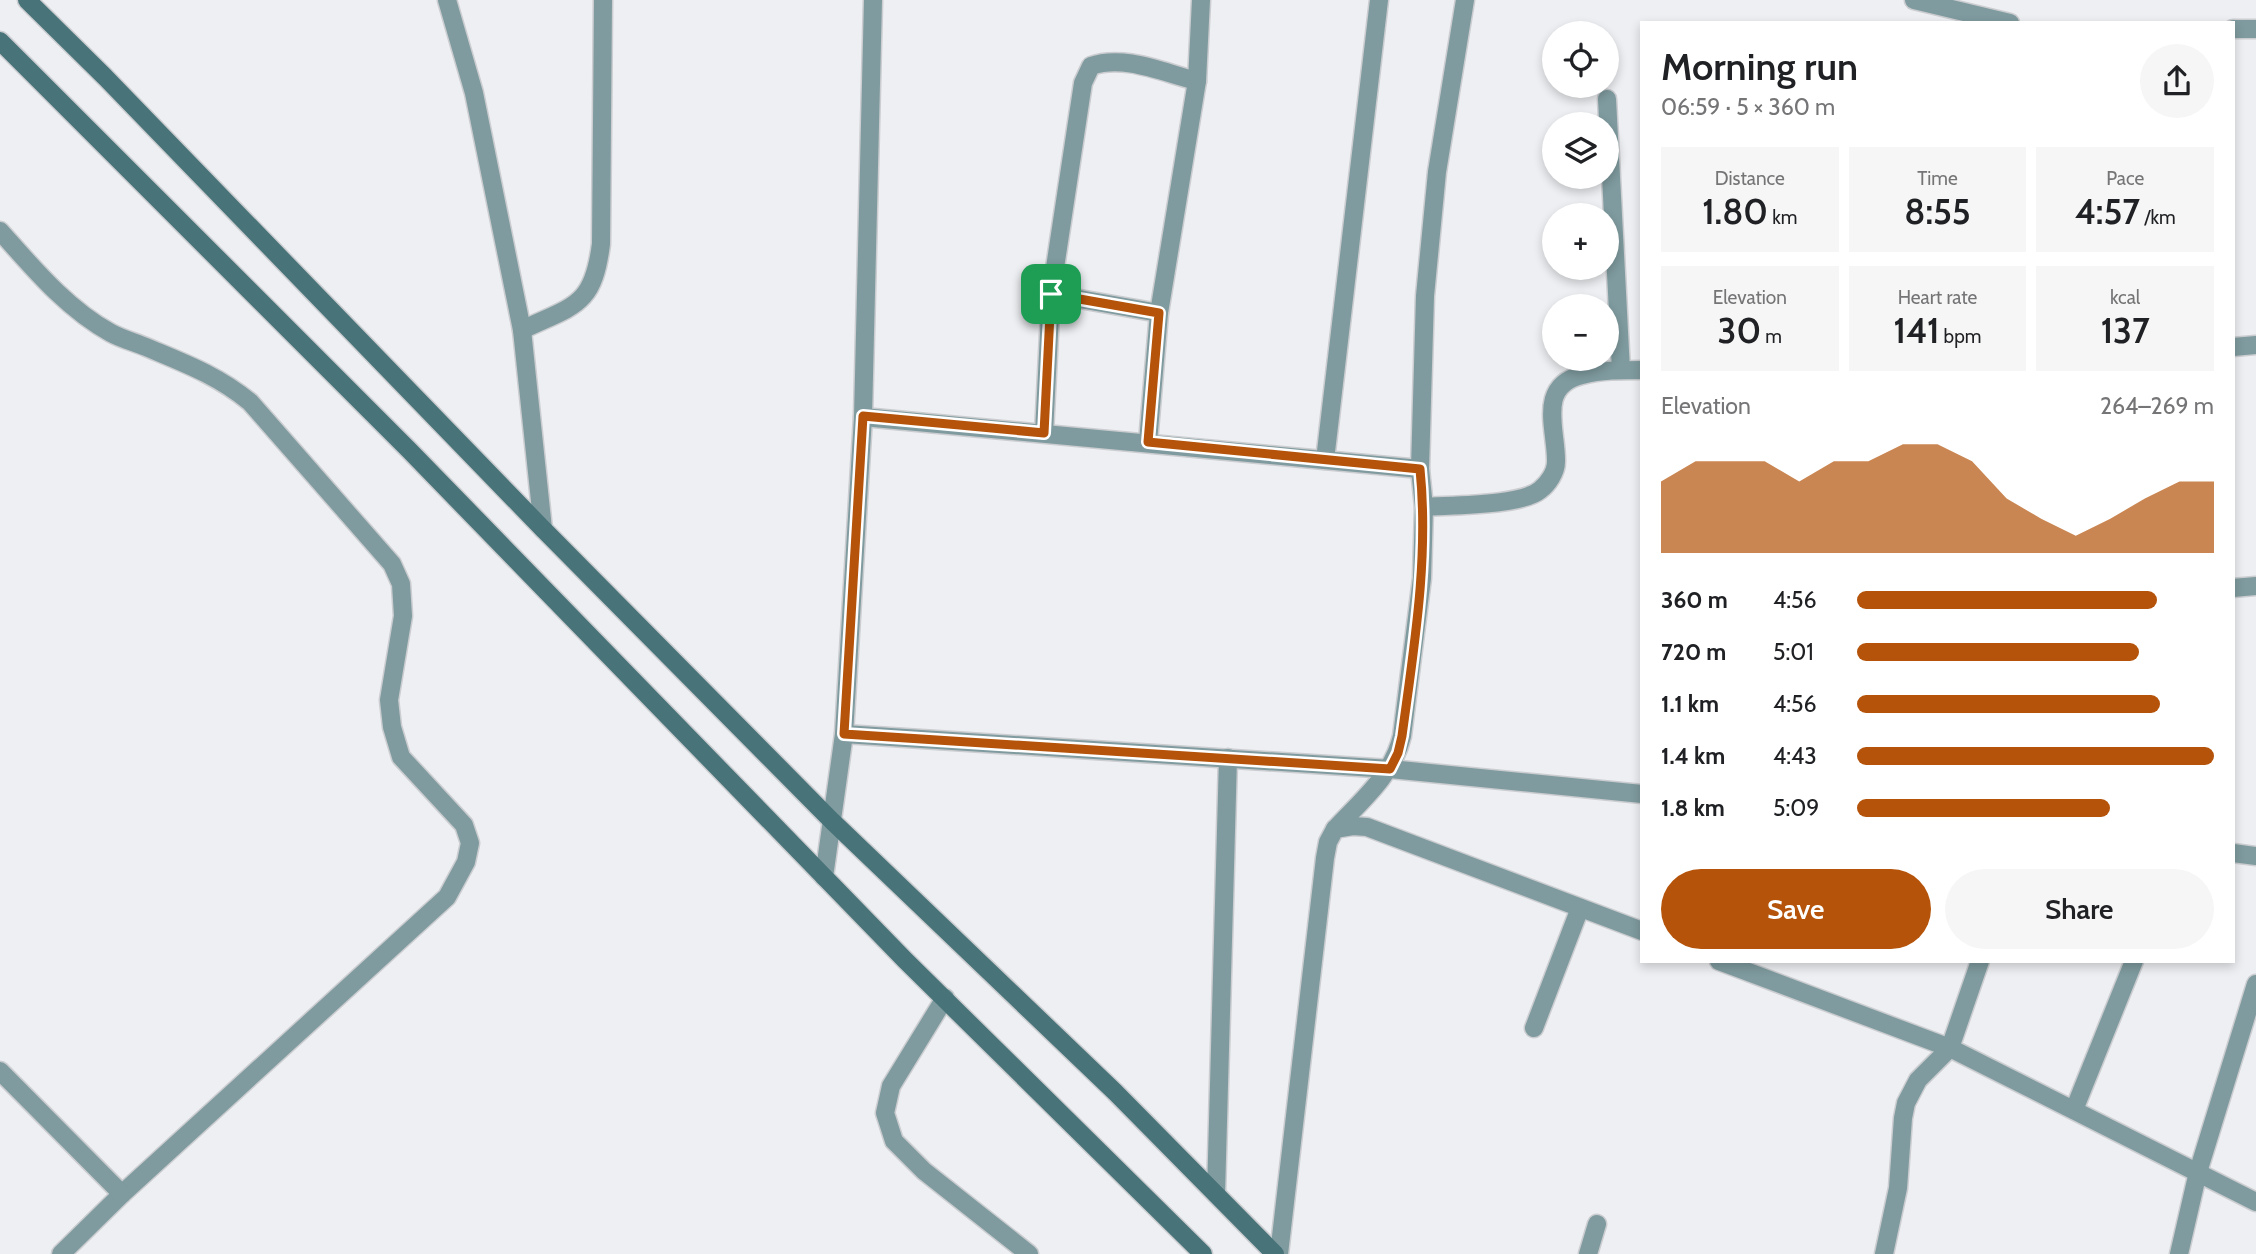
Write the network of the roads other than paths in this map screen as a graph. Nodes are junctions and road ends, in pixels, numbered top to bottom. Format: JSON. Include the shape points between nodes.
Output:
{"nodes":[{"id":1,"x":27,"y":0,"type":"edge"},
{"id":2,"x":447,"y":0,"type":"edge"},
{"id":3,"x":603,"y":0,"type":"edge"},
{"id":4,"x":873,"y":0,"type":"edge"},
{"id":5,"x":1201,"y":0,"type":"edge"},
{"id":6,"x":1379,"y":0,"type":"edge"},
{"id":7,"x":1465,"y":0,"type":"edge"},
{"id":8,"x":1914,"y":0,"type":"edge"},
{"id":9,"x":2002,"y":21,"type":"edge"},
{"id":10,"x":2235,"y":29,"type":"edge"},
{"id":11,"x":2256,"y":29,"type":"edge"},
{"id":12,"x":0,"y":41,"type":"edge"},
{"id":13,"x":1197,"y":82,"type":"junction"},
{"id":14,"x":1607,"y":99,"type":"dead end"},
{"id":15,"x":0,"y":231,"type":"edge"},
{"id":16,"x":1051,"y":294,"type":"junction"},
{"id":17,"x":1159,"y":313,"type":"junction"},
{"id":18,"x":522,"y":330,"type":"junction"},
{"id":19,"x":2256,"y":345,"type":"edge"},
{"id":20,"x":2235,"y":347,"type":"edge"},
{"id":21,"x":1621,"y":370,"type":"junction"},
{"id":22,"x":1640,"y":370,"type":"edge"},
{"id":23,"x":863,"y":416,"type":"junction"},
{"id":24,"x":1044,"y":433,"type":"junction"},
{"id":25,"x":1148,"y":442,"type":"junction"},
{"id":26,"x":1325,"y":460,"type":"junction"},
{"id":27,"x":1420,"y":469,"type":"junction"},
{"id":28,"x":1424,"y":507,"type":"junction"},
{"id":29,"x":543,"y":530,"type":"junction"},
{"id":30,"x":2256,"y":586,"type":"edge"},
{"id":31,"x":2235,"y":588,"type":"edge"},
{"id":32,"x":844,"y":734,"type":"junction"},
{"id":33,"x":1228,"y":758,"type":"junction"},
{"id":34,"x":1390,"y":769,"type":"junction"},
{"id":35,"x":1640,"y":794,"type":"edge"},
{"id":36,"x":832,"y":821,"type":"junction"},
{"id":37,"x":1335,"y":829,"type":"junction"},
{"id":38,"x":2235,"y":853,"type":"edge"},
{"id":39,"x":2256,"y":856,"type":"edge"},
{"id":40,"x":824,"y":877,"type":"junction"},
{"id":41,"x":1580,"y":908,"type":"junction"},
{"id":42,"x":1640,"y":930,"type":"edge"},
{"id":43,"x":1724,"y":963,"type":"edge"},
{"id":44,"x":1979,"y":963,"type":"edge"},
{"id":45,"x":2133,"y":963,"type":"edge"},
{"id":46,"x":2256,"y":984,"type":"edge"},
{"id":47,"x":945,"y":998,"type":"junction"},
{"id":48,"x":1534,"y":1028,"type":"dead end"},
{"id":49,"x":1950,"y":1048,"type":"junction"},
{"id":50,"x":0,"y":1071,"type":"edge"},
{"id":51,"x":2074,"y":1110,"type":"junction"},
{"id":52,"x":2198,"y":1172,"type":"junction"},
{"id":53,"x":122,"y":1194,"type":"junction"},
{"id":54,"x":1216,"y":1194,"type":"junction"},
{"id":55,"x":2256,"y":1202,"type":"edge"},
{"id":56,"x":1597,"y":1224,"type":"dead end"},
{"id":57,"x":61,"y":1254,"type":"edge"},
{"id":58,"x":1029,"y":1254,"type":"edge"},
{"id":59,"x":1203,"y":1254,"type":"edge"},
{"id":60,"x":1277,"y":1254,"type":"edge"},
{"id":61,"x":1588,"y":1254,"type":"edge"},
{"id":62,"x":1884,"y":1254,"type":"edge"},
{"id":63,"x":2179,"y":1254,"type":"edge"}],
"edges":[{"from":1,"to":29,"type":"street"},
{"from":2,"to":18,"type":"street","via":[[474,93]]},
{"from":3,"to":18,"type":"street","via":[[597,273],[590,291],[574,305]]},
{"from":4,"to":23,"type":"street"},
{"from":5,"to":13,"type":"street"},
{"from":6,"to":26,"type":"street"},
{"from":7,"to":27,"type":"street","via":[[1437,172],[1424,296]]},
{"from":8,"to":9,"type":"street"},
{"from":10,"to":11,"type":"street"},
{"from":12,"to":40,"type":"street","via":[[419,460]]},
{"from":13,"to":16,"type":"street","via":[[1128,63],[1105,61],[1091,66],[1083,83]]},
{"from":13,"to":17,"type":"street"},
{"from":14,"to":21,"type":"street"},
{"from":15,"to":53,"type":"street","via":[[46,282],[111,333],[198,368],[250,402],[392,564],[401,584],[402,616],[389,700],[392,727],[401,757],[464,825],[470,843],[466,862],[447,897]]},
{"from":16,"to":17,"type":"street"},
{"from":16,"to":24,"type":"street"},
{"from":17,"to":25,"type":"street"},
{"from":18,"to":29,"type":"street"},
{"from":19,"to":20,"type":"street"},
{"from":21,"to":22,"type":"street"},
{"from":21,"to":28,"type":"street","via":[[1580,375],[1563,384],[1550,418],[1556,464],[1539,491],[1515,500]]},
{"from":23,"to":24,"type":"street"},
{"from":23,"to":32,"type":"street"},
{"from":24,"to":25,"type":"street"},
{"from":25,"to":26,"type":"street"},
{"from":26,"to":27,"type":"street"},
{"from":27,"to":28,"type":"street"},
{"from":28,"to":34,"type":"street","via":[[1422,578],[1406,710],[1398,753]]},
{"from":29,"to":36,"type":"street"},
{"from":30,"to":31,"type":"street"},
{"from":32,"to":33,"type":"street"},
{"from":32,"to":36,"type":"street"},
{"from":33,"to":34,"type":"street"},
{"from":33,"to":54,"type":"street"},
{"from":34,"to":35,"type":"street"},
{"from":34,"to":37,"type":"street"},
{"from":36,"to":40,"type":"street"},
{"from":36,"to":54,"type":"street"},
{"from":37,"to":41,"type":"street","via":[[1367,827]]},
{"from":37,"to":60,"type":"street","via":[[1325,858]]},
{"from":38,"to":39,"type":"street"},
{"from":40,"to":47,"type":"street"},
{"from":41,"to":42,"type":"street"},
{"from":41,"to":48,"type":"street"},
{"from":43,"to":49,"type":"street"},
{"from":44,"to":49,"type":"street"},
{"from":45,"to":51,"type":"street"},
{"from":46,"to":52,"type":"street"},
{"from":47,"to":58,"type":"street","via":[[891,1086],[885,1113],[894,1141]]},
{"from":47,"to":59,"type":"street"},
{"from":49,"to":51,"type":"street"},
{"from":49,"to":62,"type":"street","via":[[1918,1080],[1906,1103],[1898,1188]]},
{"from":50,"to":53,"type":"street"},
{"from":51,"to":52,"type":"street"},
{"from":52,"to":55,"type":"street"},
{"from":52,"to":63,"type":"street"},
{"from":53,"to":57,"type":"street"},
{"from":54,"to":60,"type":"street"},
{"from":56,"to":61,"type":"street"}]}
